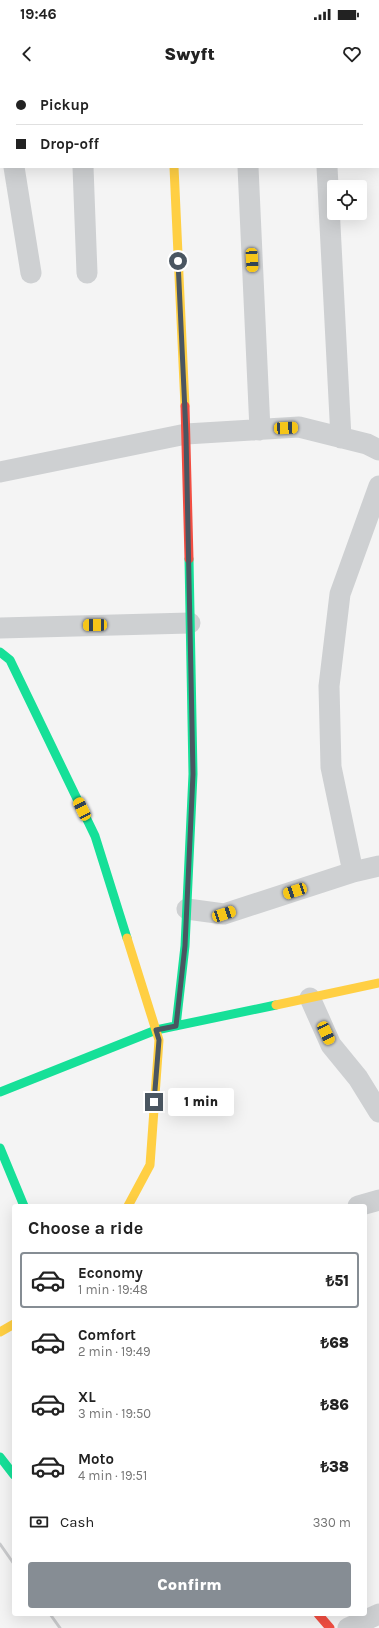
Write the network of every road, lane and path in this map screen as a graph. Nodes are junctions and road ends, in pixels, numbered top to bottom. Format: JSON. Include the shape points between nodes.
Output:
{"nodes":[{"id":1,"x":14,"y":168,"type":"edge"},
{"id":2,"x":83,"y":168,"type":"edge"},
{"id":3,"x":174,"y":168,"type":"edge"},
{"id":4,"x":248,"y":168,"type":"edge"},
{"id":5,"x":327,"y":168,"type":"edge"},
{"id":6,"x":31,"y":273,"type":"dead end"},
{"id":7,"x":88,"y":273,"type":"dead end"},
{"id":8,"x":260,"y":430,"type":"junction"},
{"id":9,"x":186,"y":434,"type":"junction"},
{"id":10,"x":341,"y":438,"type":"junction"},
{"id":11,"x":379,"y":450,"type":"edge"},
{"id":12,"x":0,"y":472,"type":"edge"},
{"id":13,"x":379,"y":486,"type":"edge"},
{"id":14,"x":190,"y":623,"type":"junction"},
{"id":15,"x":0,"y":628,"type":"edge"},
{"id":16,"x":0,"y":652,"type":"edge"},
{"id":17,"x":379,"y":866,"type":"edge"},
{"id":18,"x":352,"y":872,"type":"junction"},
{"id":19,"x":187,"y":909,"type":"junction"},
{"id":20,"x":379,"y":983,"type":"edge"},
{"id":21,"x":310,"y":998,"type":"junction"},
{"id":22,"x":176,"y":1026,"type":"junction"},
{"id":23,"x":156,"y":1030,"type":"junction"},
{"id":24,"x":0,"y":1092,"type":"edge"},
{"id":25,"x":379,"y":1112,"type":"edge"},
{"id":26,"x":0,"y":1148,"type":"edge"},
{"id":27,"x":379,"y":1200,"type":"edge"},
{"id":28,"x":23,"y":1204,"type":"edge"},
{"id":29,"x":129,"y":1204,"type":"edge"},
{"id":30,"x":365,"y":1204,"type":"edge"},
{"id":31,"x":12,"y":1325,"type":"edge"},
{"id":32,"x":0,"y":1332,"type":"edge"},
{"id":33,"x":0,"y":1458,"type":"edge"},
{"id":34,"x":12,"y":1473,"type":"edge"},
{"id":35,"x":379,"y":1614,"type":"edge"},
{"id":36,"x":320,"y":1616,"type":"edge"},
{"id":37,"x":330,"y":1628,"type":"edge"},
{"id":38,"x":348,"y":1628,"type":"edge"}],
"edges":[{"from":1,"to":6,"type":"street"},
{"from":2,"to":7,"type":"street"},
{"from":3,"to":9,"type":"street"},
{"from":4,"to":8,"type":"street"},
{"from":5,"to":10,"type":"street"},
{"from":8,"to":9,"type":"street"},
{"from":8,"to":10,"type":"street","via":[[299,427]]},
{"from":9,"to":12,"type":"street"},
{"from":9,"to":14,"type":"street"},
{"from":10,"to":11,"type":"street","via":[[367,444]]},
{"from":13,"to":18,"type":"street","via":[[340,594],[329,686],[331,767]]},
{"from":14,"to":15,"type":"street"},
{"from":14,"to":19,"type":"street","via":[[193,774]]},
{"from":16,"to":23,"type":"street","via":[[10,660],[95,836]]},
{"from":17,"to":18,"type":"street"},
{"from":18,"to":19,"type":"street","via":[[224,914]]},
{"from":19,"to":22,"type":"street"},
{"from":20,"to":21,"type":"street"},
{"from":21,"to":22,"type":"street"},
{"from":21,"to":25,"type":"street","via":[[331,1045],[358,1078]]},
{"from":22,"to":23,"type":"street"},
{"from":23,"to":24,"type":"street"},
{"from":23,"to":29,"type":"street","via":[[159,1040],[150,1165]]},
{"from":26,"to":28,"type":"street"},
{"from":27,"to":30,"type":"street"},
{"from":31,"to":32,"type":"street"},
{"from":33,"to":34,"type":"street"},
{"from":35,"to":38,"type":"street"},
{"from":36,"to":37,"type":"street"}]}
